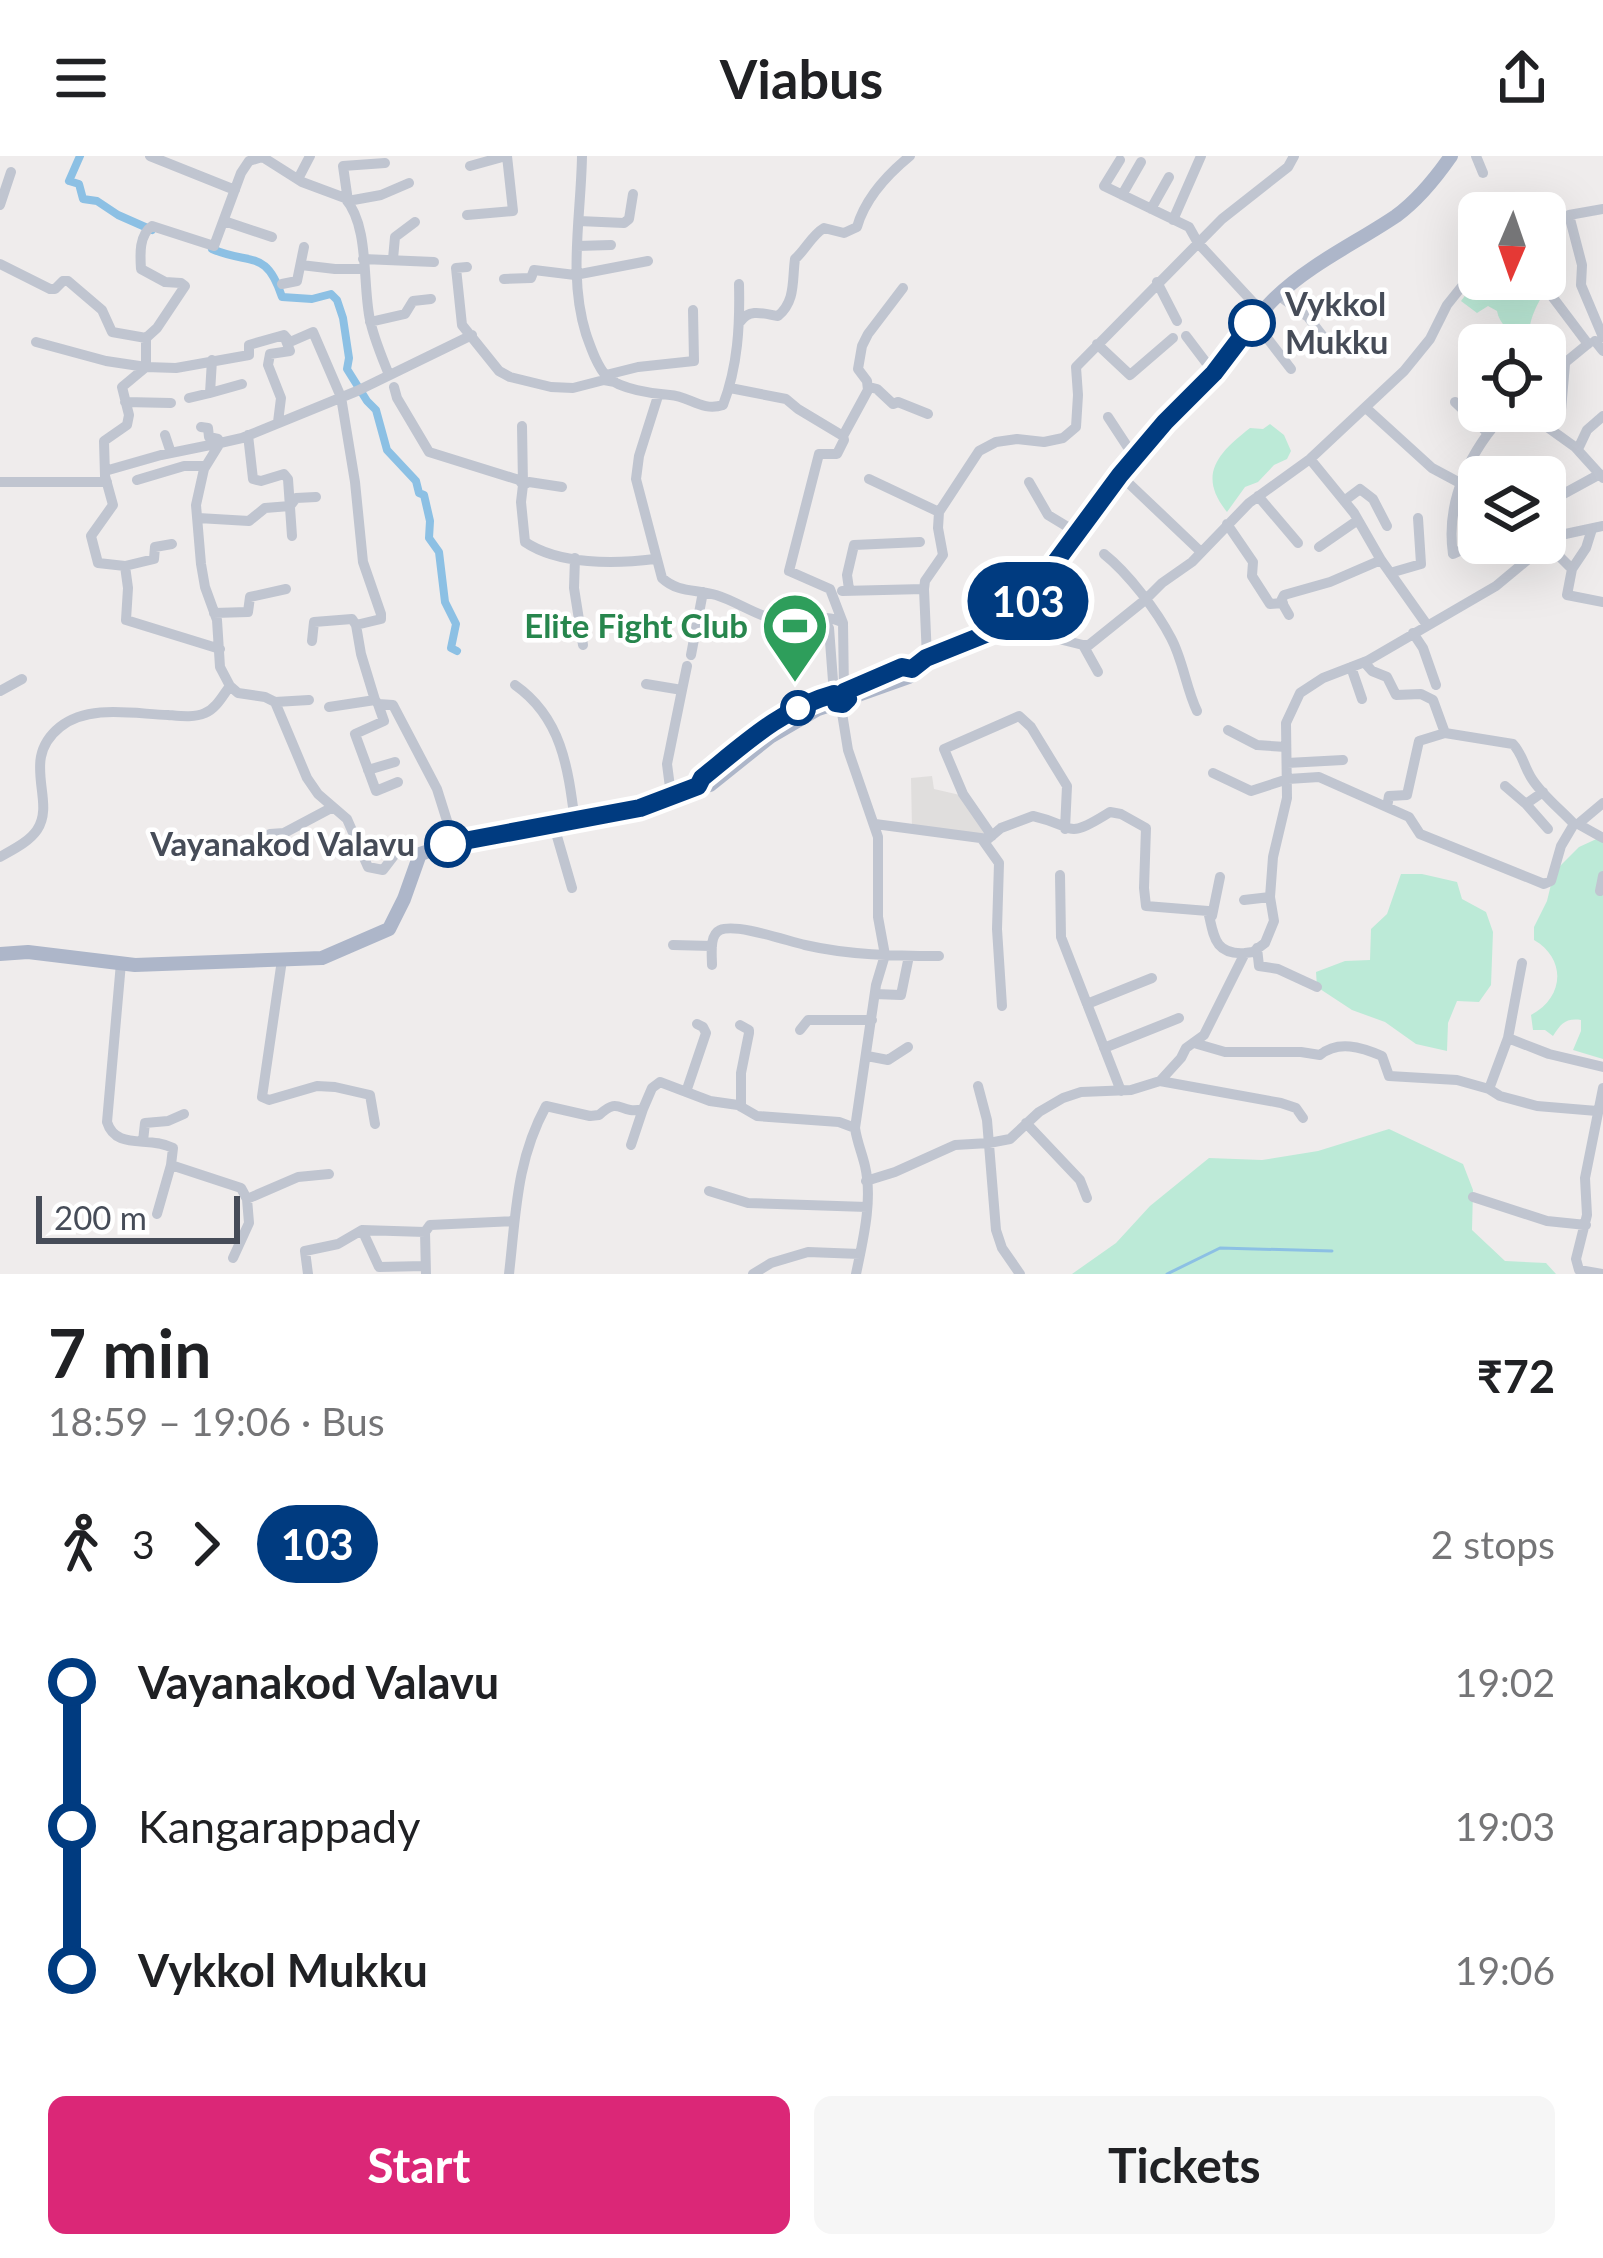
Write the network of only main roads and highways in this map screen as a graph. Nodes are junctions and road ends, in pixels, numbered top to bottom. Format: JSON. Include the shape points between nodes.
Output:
{"nodes":[{"id":1,"x":1451,"y":156,"type":"edge"},
{"id":2,"x":0,"y":954,"type":"edge"}],
"edges":[{"from":1,"to":2,"type":"main road","via":[[1398,214],[1312,269],[1258,316],[1120,475],[1006,626],[841,701],[811,700],[763,728],[698,786],[640,808],[420,854],[389,929],[322,958],[135,965]]}]}
